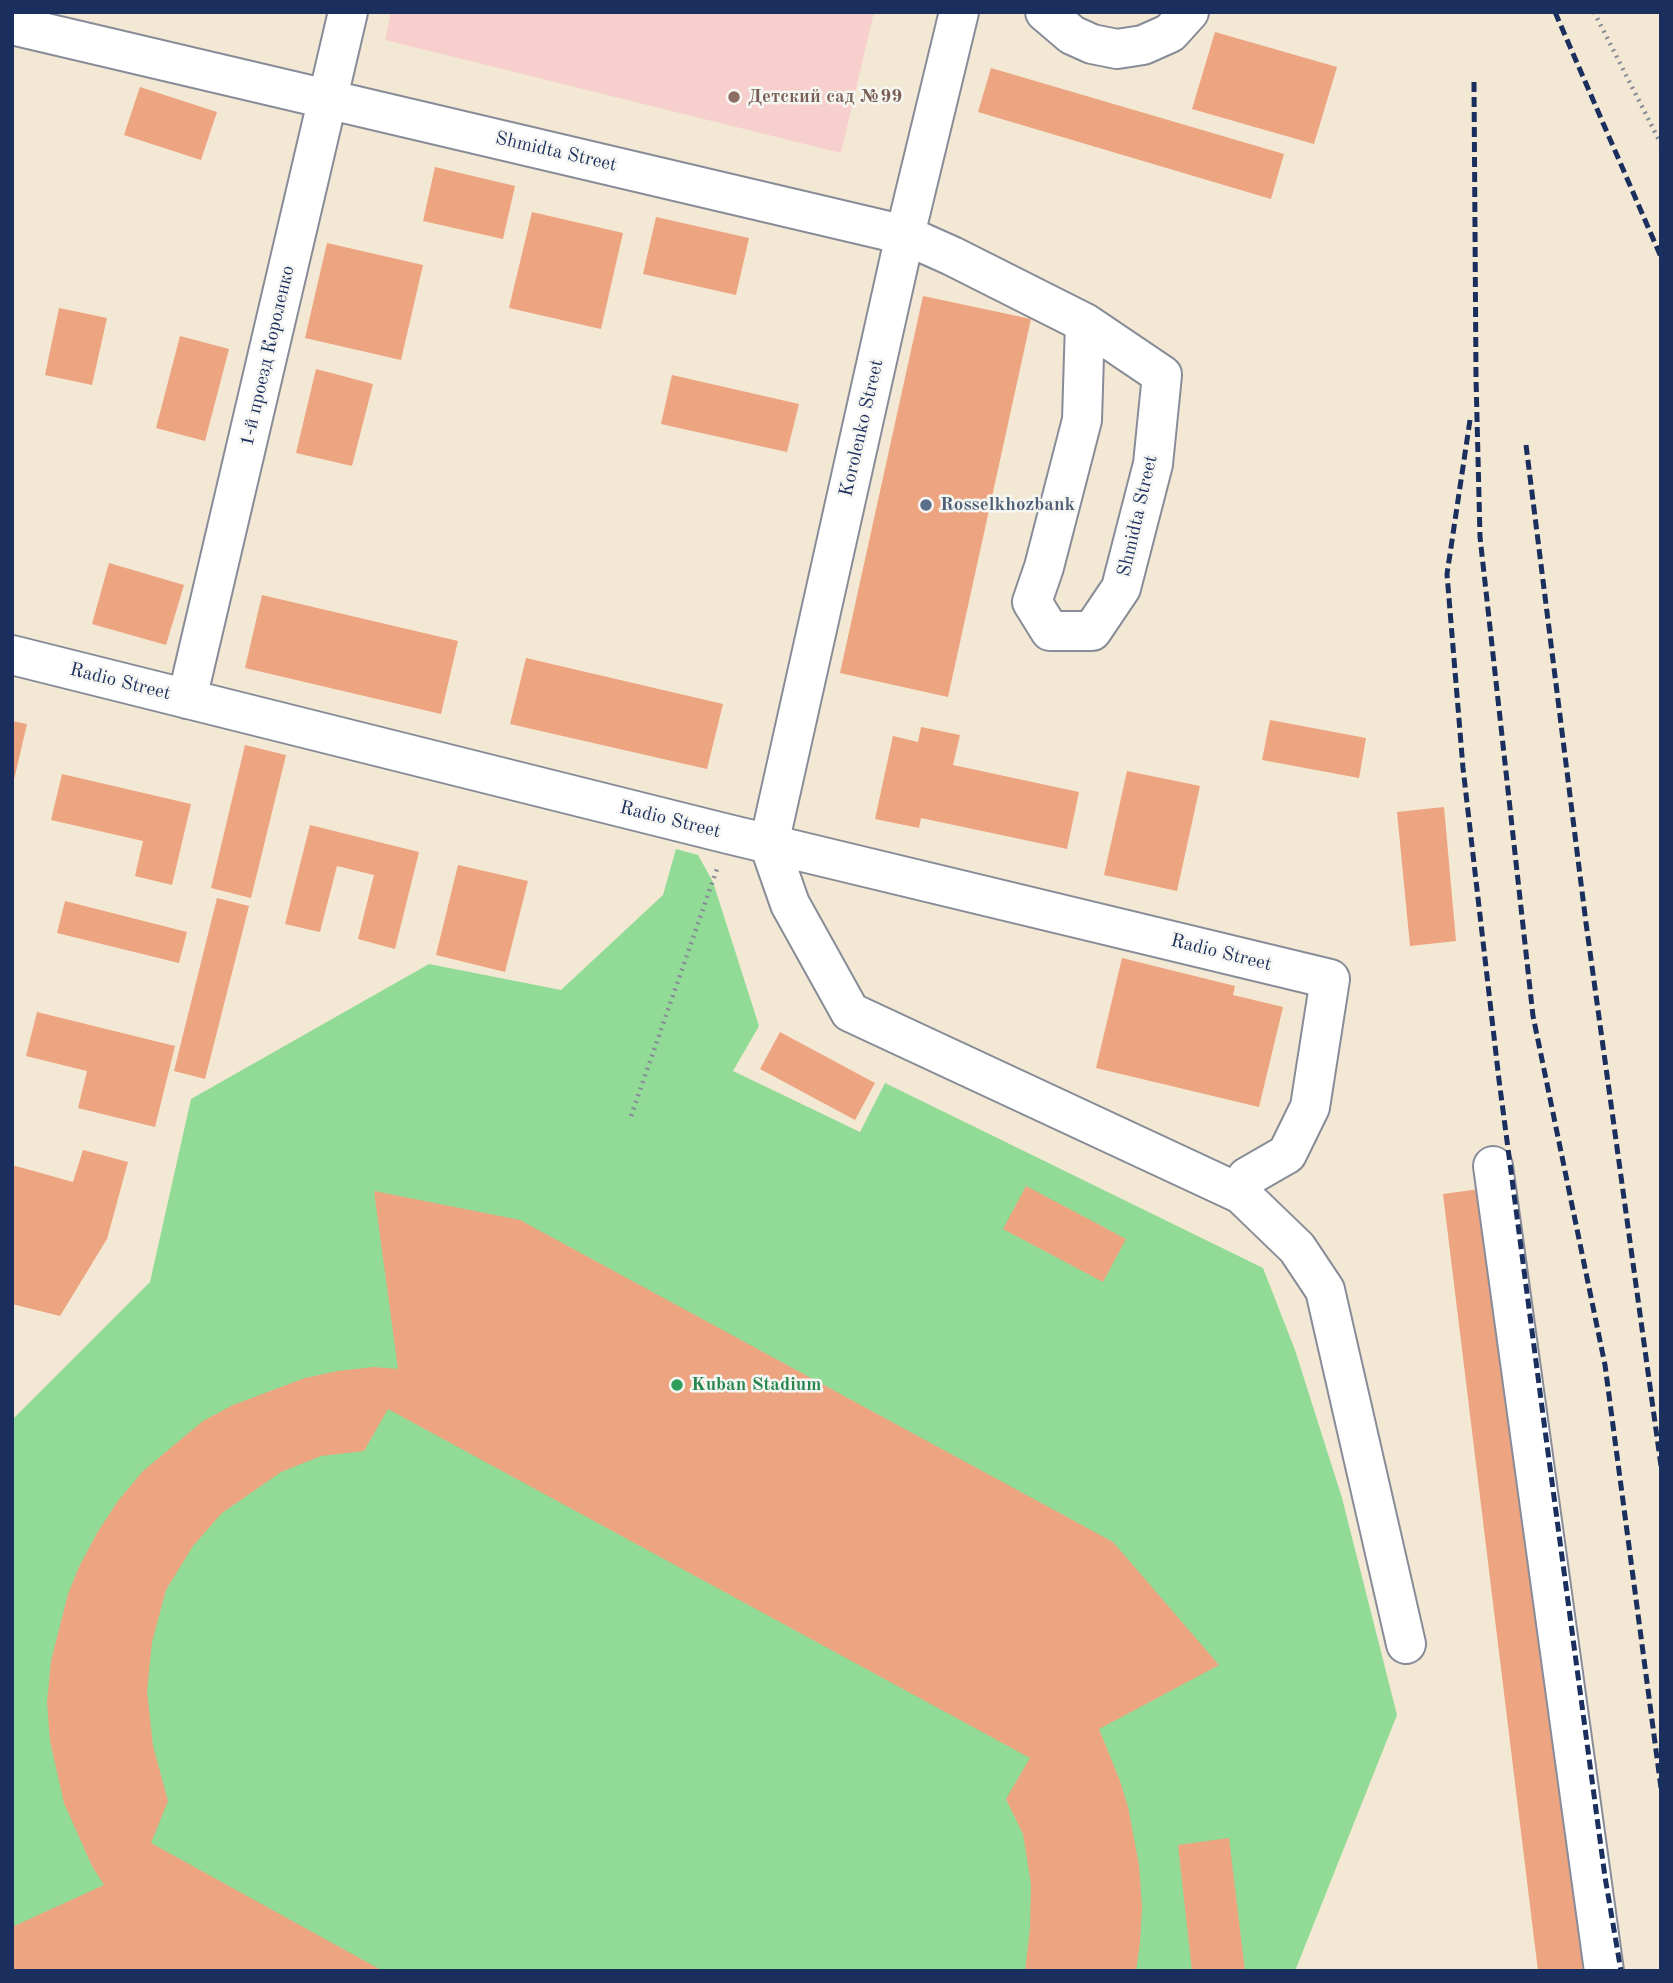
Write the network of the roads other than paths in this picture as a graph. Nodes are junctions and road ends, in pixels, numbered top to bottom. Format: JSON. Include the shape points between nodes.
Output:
{"nodes":[{"id":1,"x":348,"y":12,"type":"edge"},
{"id":2,"x":959,"y":12,"type":"edge"},
{"id":3,"x":1045,"y":12,"type":"edge"},
{"id":4,"x":1189,"y":12,"type":"edge"},
{"id":5,"x":12,"y":25,"type":"edge"},
{"id":6,"x":330,"y":99,"type":"junction"},
{"id":7,"x":905,"y":235,"type":"junction"},
{"id":8,"x":1085,"y":323,"type":"junction"},
{"id":9,"x":12,"y":655,"type":"edge"},
{"id":10,"x":187,"y":699,"type":"junction"},
{"id":11,"x":769,"y":844,"type":"junction"},
{"id":12,"x":1493,"y":1166,"type":"dead end"},
{"id":13,"x":1241,"y":1194,"type":"junction"},
{"id":14,"x":1406,"y":1644,"type":"dead end"},
{"id":15,"x":1604,"y":1971,"type":"edge"}],
"edges":[{"from":1,"to":6,"type":"street","name":"1-й проезд Короленко"},
{"from":2,"to":7,"type":"street","name":"Korolenko Street"},
{"from":3,"to":4,"type":"street","via":[[1072,35],[1117,49],[1143,45],[1170,33]]},
{"from":5,"to":6,"type":"street","name":"Shmidta Street"},
{"from":6,"to":7,"type":"street","name":"Shmidta Street"},
{"from":6,"to":10,"type":"street","name":"1-й проезд Короленко"},
{"from":7,"to":8,"type":"street","name":"Shmidta Street"},
{"from":7,"to":11,"type":"street","name":"Korolenko Street"},
{"from":8,"to":8,"type":"street","name":"Shmidta Street","via":[[1163,375],[1153,464],[1121,588],[1092,631],[1050,631],[1032,602],[1082,419]]},
{"from":9,"to":10,"type":"street","name":"Radio Street"},
{"from":10,"to":11,"type":"street","name":"Radio Street"},
{"from":11,"to":13,"type":"street","via":[[790,904],[850,1013]]},
{"from":11,"to":13,"type":"street","name":"Radio Street","via":[[1330,979],[1310,1107],[1287,1154],[1247,1177]]},
{"from":12,"to":15,"type":"street"},
{"from":13,"to":14,"type":"street","via":[[1297,1248],[1325,1290]]}]}
